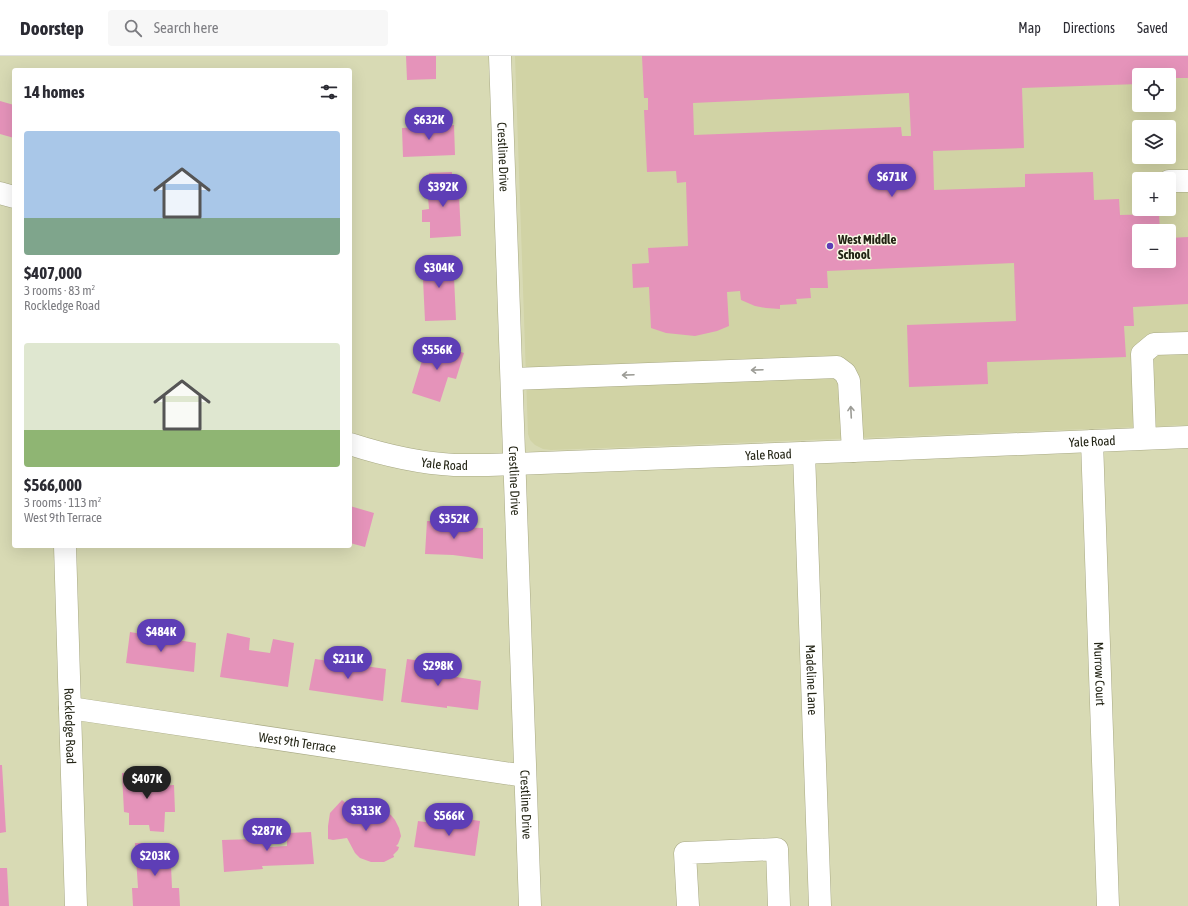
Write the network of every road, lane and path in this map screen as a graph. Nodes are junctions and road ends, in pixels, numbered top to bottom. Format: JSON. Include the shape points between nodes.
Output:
{"nodes":[{"id":1,"x":500,"y":56,"type":"edge"},
{"id":2,"x":1188,"y":180,"type":"edge"},
{"id":3,"x":1176,"y":181,"type":"edge"},
{"id":4,"x":0,"y":193,"type":"edge"},
{"id":5,"x":12,"y":196,"type":"edge"},
{"id":6,"x":1188,"y":343,"type":"edge"},
{"id":7,"x":512,"y":379,"type":"junction"},
{"id":8,"x":1188,"y":437,"type":"edge"},
{"id":9,"x":1145,"y":438,"type":"junction"},
{"id":10,"x":1092,"y":441,"type":"junction"},
{"id":11,"x":352,"y":445,"type":"edge"},
{"id":12,"x":853,"y":451,"type":"junction"},
{"id":13,"x":804,"y":453,"type":"junction"},
{"id":14,"x":515,"y":464,"type":"junction"},
{"id":15,"x":65,"y":548,"type":"edge"},
{"id":16,"x":70,"y":708,"type":"junction"},
{"id":17,"x":526,"y":776,"type":"junction"},
{"id":18,"x":76,"y":906,"type":"edge"},
{"id":19,"x":530,"y":906,"type":"edge"},
{"id":20,"x":688,"y":906,"type":"edge"},
{"id":21,"x":779,"y":906,"type":"edge"},
{"id":22,"x":820,"y":906,"type":"edge"},
{"id":23,"x":1108,"y":906,"type":"edge"}],
"edges":[{"from":1,"to":7,"type":"street","name":"Crestline Drive"},
{"from":2,"to":3,"type":"street"},
{"from":4,"to":5,"type":"street"},
{"from":6,"to":9,"type":"street","via":[[1154,344],[1142,354]]},
{"from":12,"to":7,"type":"street","one_way":true,"via":[[849,381],[845,373],[837,367]]},
{"from":7,"to":14,"type":"street","name":"Crestline Drive"},
{"from":8,"to":9,"type":"street","name":"Yale Road"},
{"from":9,"to":10,"type":"street","name":"Yale Road"},
{"from":10,"to":12,"type":"street","name":"Yale Road"},
{"from":10,"to":23,"type":"street","name":"Murrow Court"},
{"from":11,"to":14,"type":"street","name":"Yale Road","via":[[381,454],[453,465]]},
{"from":12,"to":13,"type":"street","name":"Yale Road"},
{"from":13,"to":14,"type":"street","name":"Yale Road"},
{"from":13,"to":22,"type":"street","name":"Madeline Lane"},
{"from":14,"to":17,"type":"street","name":"Crestline Drive"},
{"from":15,"to":16,"type":"street","name":"Rockledge Road"},
{"from":16,"to":17,"type":"street","name":"West 9th Terrace"},
{"from":16,"to":18,"type":"street","name":"Rockledge Road"},
{"from":17,"to":19,"type":"street","name":"Crestline Drive"},
{"from":20,"to":21,"type":"street","via":[[685,853],[776,849]]}]}
